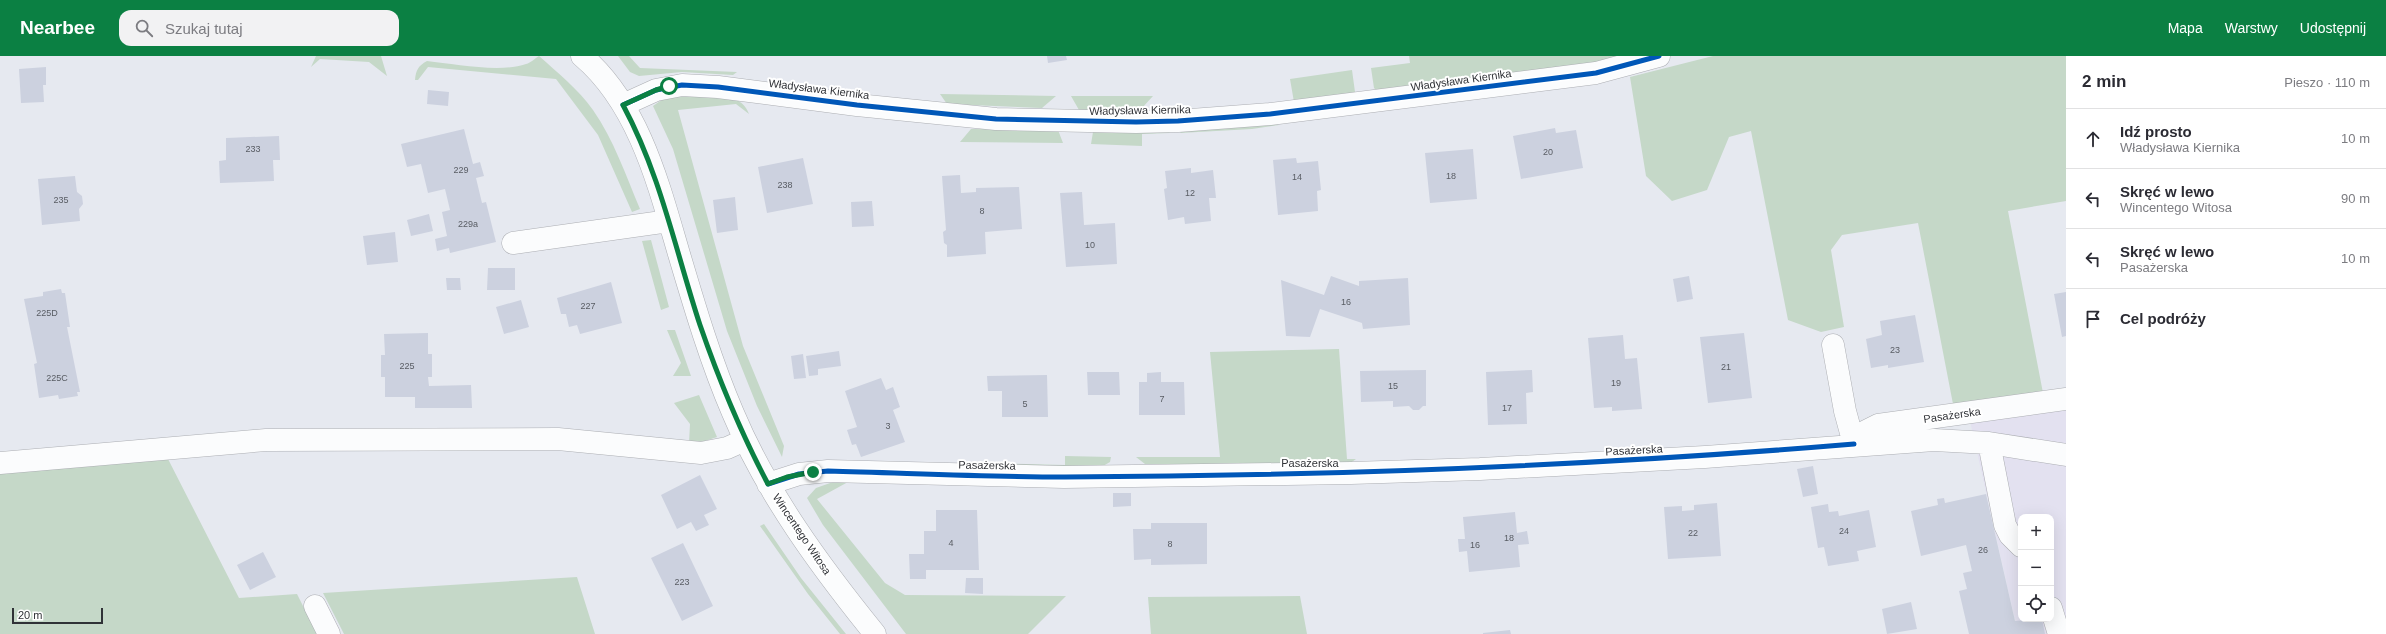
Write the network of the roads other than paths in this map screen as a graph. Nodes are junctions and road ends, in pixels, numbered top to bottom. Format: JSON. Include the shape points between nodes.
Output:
{"nodes":[{"id":1,"x":582,"y":56,"type":"edge"},
{"id":2,"x":1659,"y":56,"type":"edge"},
{"id":3,"x":623,"y":105,"type":"junction"},
{"id":4,"x":669,"y":221,"type":"junction"},
{"id":5,"x":513,"y":243,"type":"dead end"},
{"id":6,"x":1833,"y":345,"type":"dead end"},
{"id":7,"x":2066,"y":399,"type":"edge"},
{"id":8,"x":745,"y":440,"type":"junction"},
{"id":9,"x":1854,"y":444,"type":"junction"},
{"id":10,"x":1989,"y":444,"type":"junction"},
{"id":11,"x":2066,"y":455,"type":"edge"},
{"id":12,"x":0,"y":463,"type":"edge"},
{"id":13,"x":768,"y":484,"type":"junction"},
{"id":14,"x":2018,"y":543,"type":"edge"},
{"id":15,"x":315,"y":606,"type":"dead end"},
{"id":16,"x":2054,"y":618,"type":"edge"},
{"id":17,"x":329,"y":634,"type":"edge"},
{"id":18,"x":875,"y":634,"type":"edge"},
{"id":19,"x":2059,"y":634,"type":"edge"}],
"edges":[{"from":1,"to":3,"type":"street","name":"Wincentego Witosa"},
{"from":2,"to":3,"type":"street","name":"Władysława Kiernika","via":[[1588,74],[1278,114],[1178,121],[996,119],[682,85],[656,90]]},
{"from":3,"to":4,"type":"street","name":"Wincentego Witosa","via":[[642,141]]},
{"from":4,"to":5,"type":"street"},
{"from":4,"to":8,"type":"street","name":"Wincentego Witosa","via":[[701,326]]},
{"from":6,"to":9,"type":"street"},
{"from":7,"to":9,"type":"street","name":"Pasażerska","via":[[1878,425],[1866,431]]},
{"from":8,"to":12,"type":"street","via":[[727,448],[701,453],[558,439],[266,440]]},
{"from":8,"to":13,"type":"street","name":"Wincentego Witosa"},
{"from":9,"to":10,"type":"street","via":[[1934,440]]},
{"from":9,"to":13,"type":"street","name":"Pasażerska","via":[[1705,457],[1472,469],[1064,477],[828,472],[799,474]]},
{"from":10,"to":11,"type":"street"},
{"from":10,"to":14,"type":"street","via":[[2005,524],[2010,535]]},
{"from":13,"to":18,"type":"street","name":"Wincentego Witosa","via":[[815,556]]},
{"from":15,"to":17,"type":"street"},
{"from":16,"to":19,"type":"street"}]}
